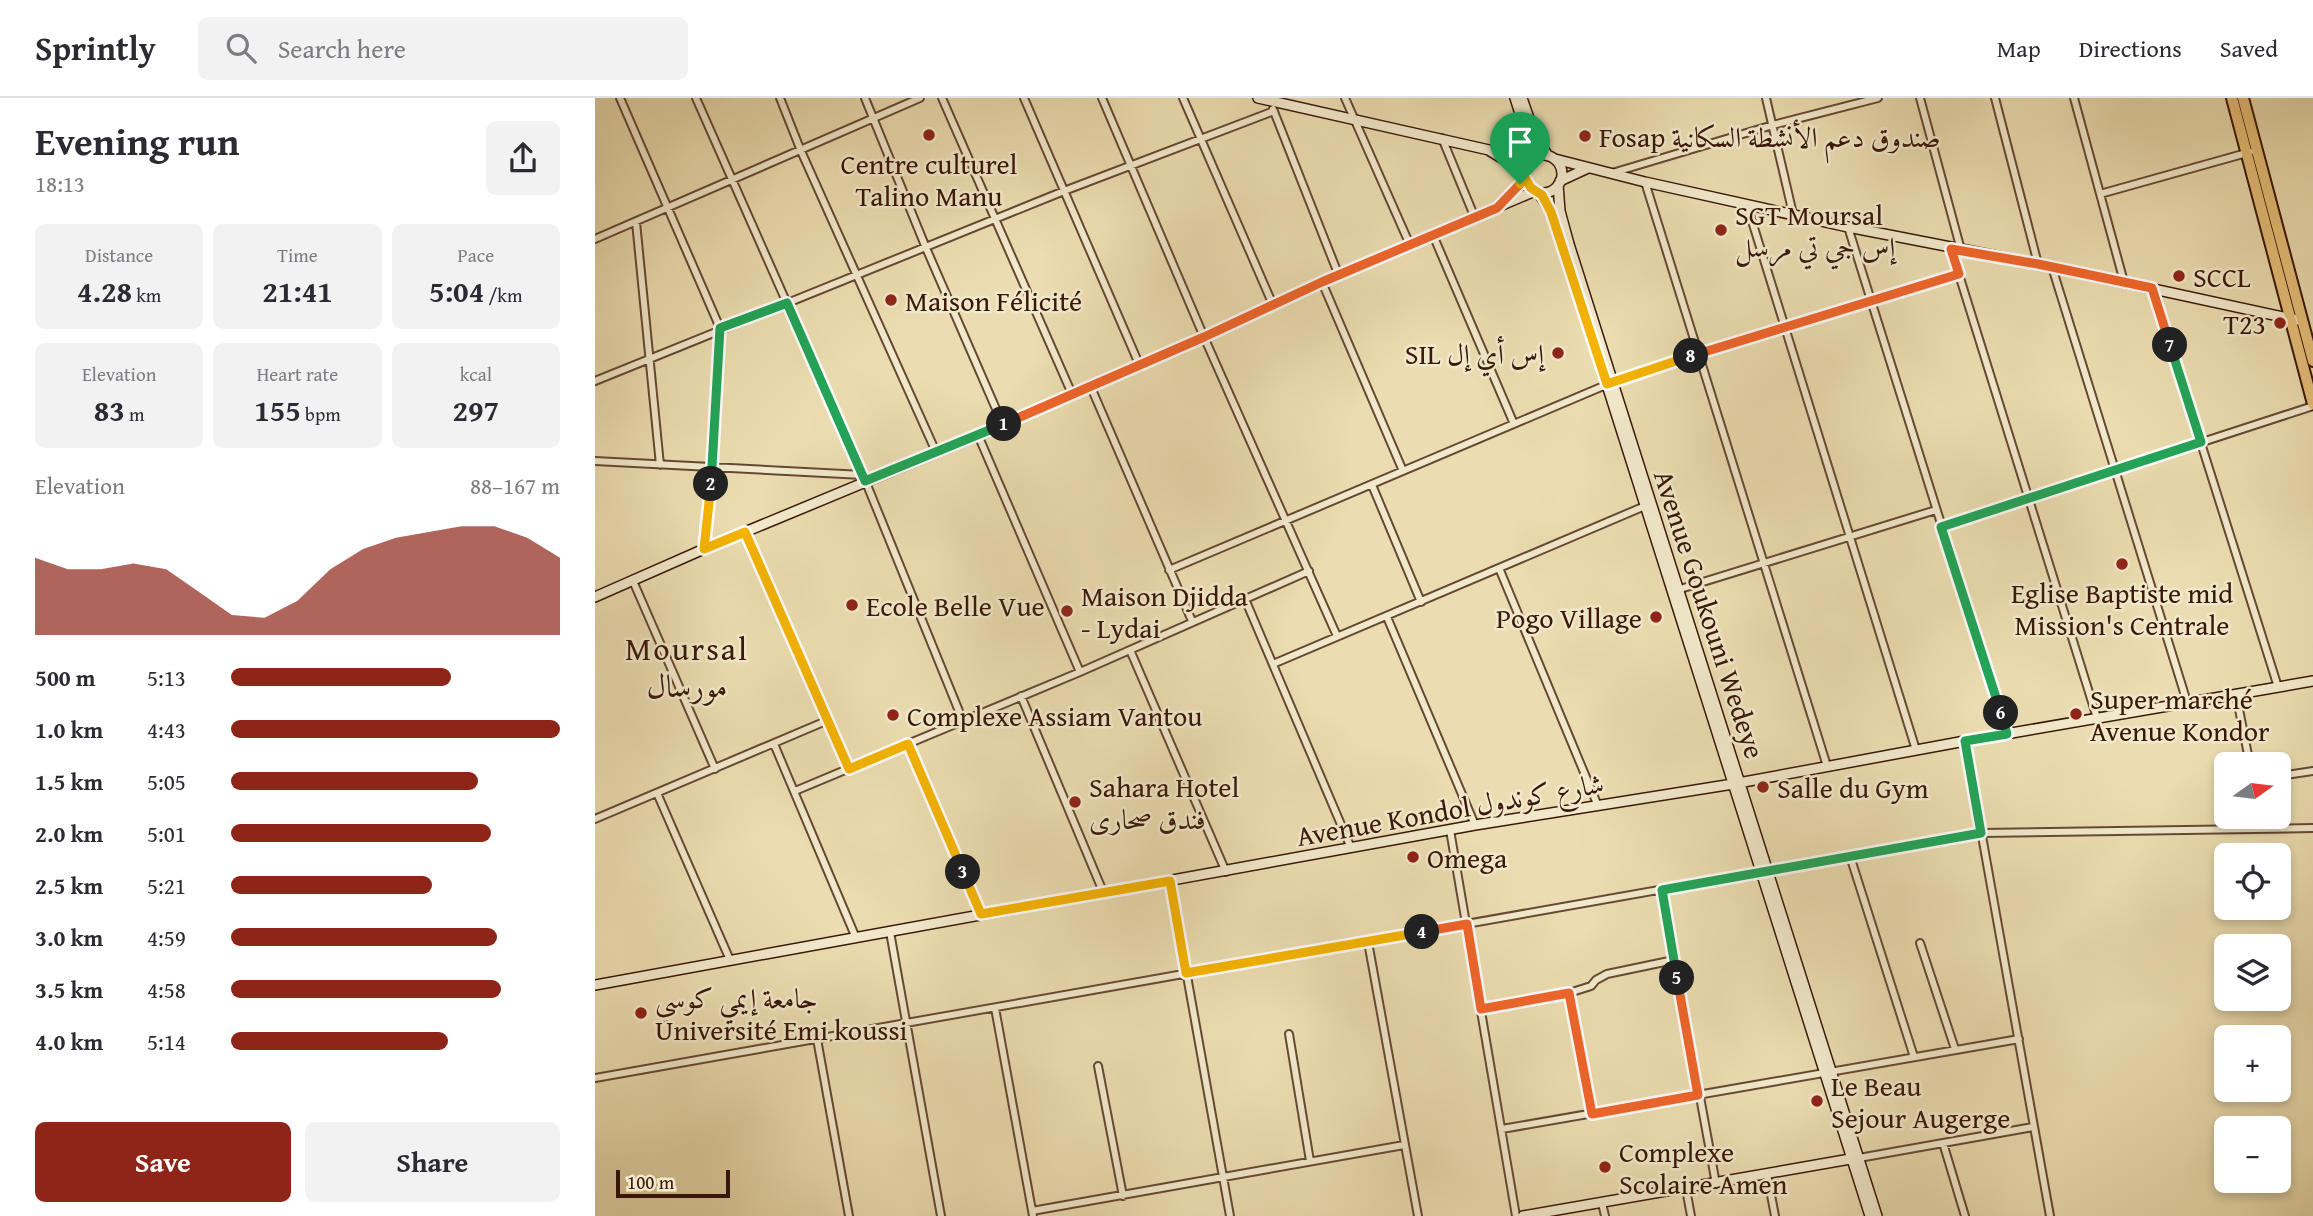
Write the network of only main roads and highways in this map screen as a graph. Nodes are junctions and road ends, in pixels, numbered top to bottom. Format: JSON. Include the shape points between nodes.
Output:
{"nodes":[{"id":1,"x":2232,"y":98,"type":"edge"},
{"id":2,"x":2242,"y":98,"type":"edge"},
{"id":3,"x":2252,"y":152,"type":"junction"},
{"id":4,"x":2297,"y":320,"type":"junction"},
{"id":5,"x":2313,"y":360,"type":"edge"},
{"id":6,"x":2313,"y":405,"type":"edge"}],
"edges":[{"from":1,"to":3,"type":"main road"},
{"from":2,"to":3,"type":"main road"},
{"from":3,"to":4,"type":"main road"},
{"from":4,"to":5,"type":"main road"},
{"from":4,"to":6,"type":"main road"}]}
